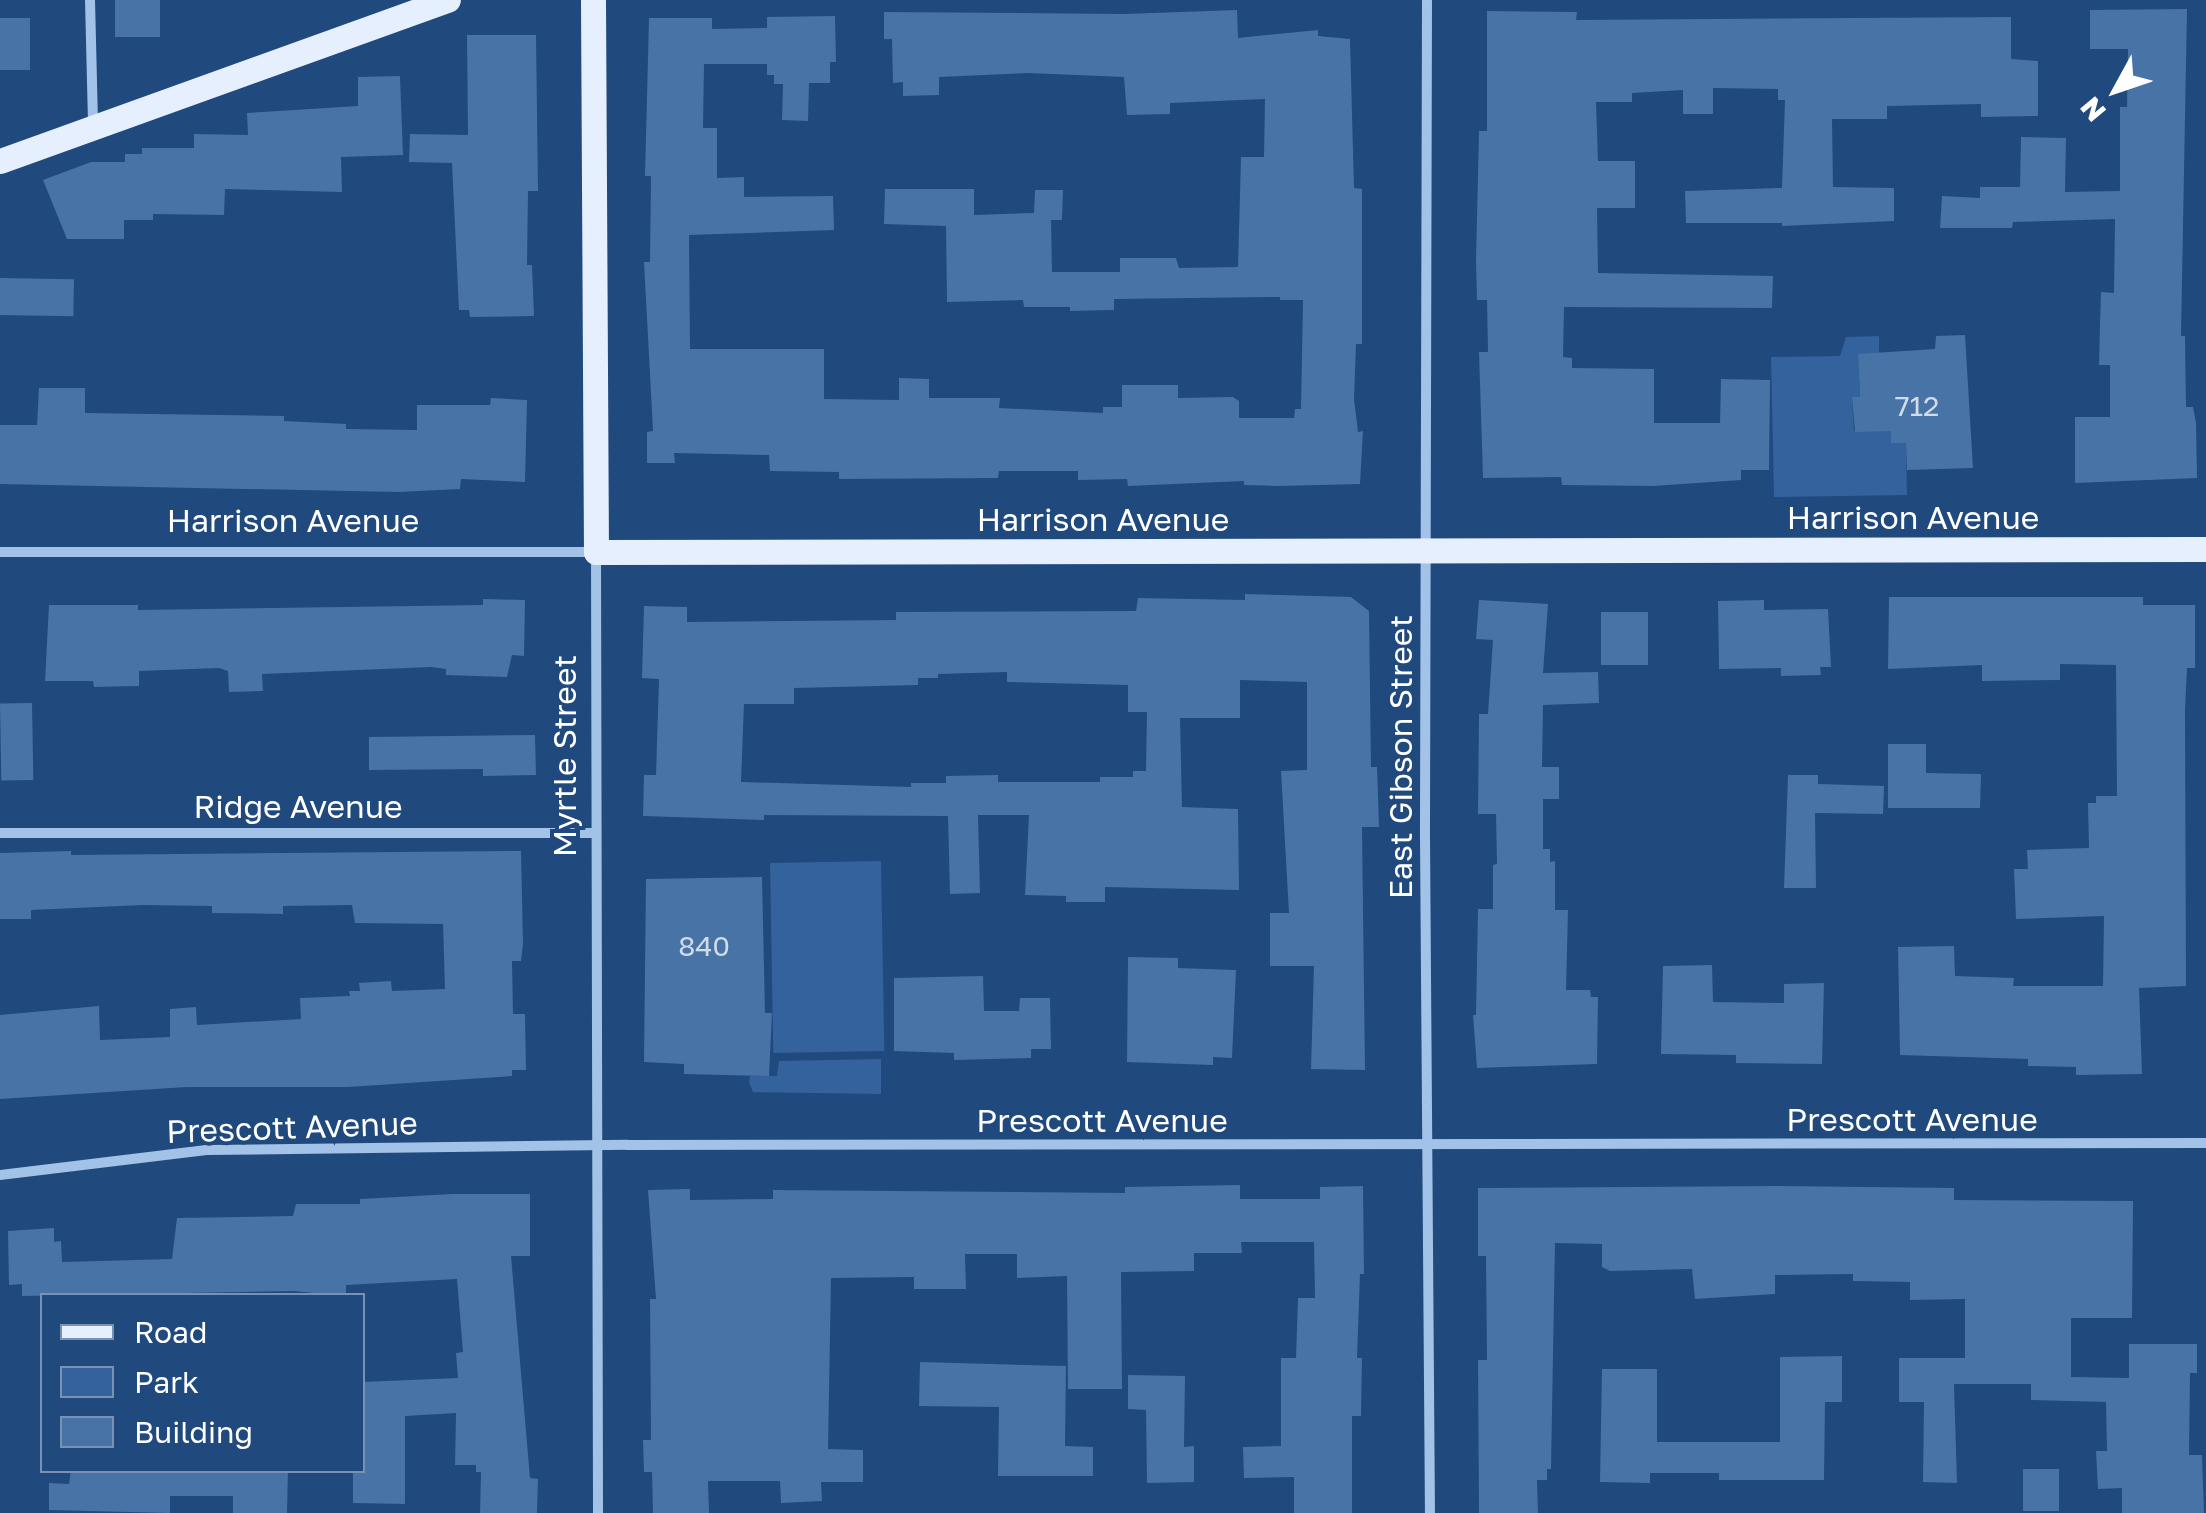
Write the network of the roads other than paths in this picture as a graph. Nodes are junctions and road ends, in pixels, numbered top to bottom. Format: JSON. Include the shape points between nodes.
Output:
{"nodes":[{"id":1,"x":90,"y":0,"type":"edge"},
{"id":2,"x":448,"y":0,"type":"edge"},
{"id":3,"x":593,"y":0,"type":"edge"},
{"id":4,"x":1428,"y":0,"type":"edge"},
{"id":5,"x":93,"y":127,"type":"junction"},
{"id":6,"x":0,"y":161,"type":"edge"},
{"id":7,"x":2206,"y":549,"type":"edge"},
{"id":8,"x":1425,"y":551,"type":"junction"},
{"id":9,"x":0,"y":552,"type":"edge"},
{"id":10,"x":596,"y":552,"type":"junction"},
{"id":11,"x":0,"y":832,"type":"edge"},
{"id":12,"x":596,"y":833,"type":"junction"},
{"id":13,"x":1426,"y":1144,"type":"junction"},
{"id":14,"x":2206,"y":1144,"type":"edge"},
{"id":15,"x":598,"y":1145,"type":"junction"},
{"id":16,"x":0,"y":1175,"type":"edge"},
{"id":17,"x":598,"y":1513,"type":"edge"},
{"id":18,"x":1430,"y":1513,"type":"edge"}],
"edges":[{"from":1,"to":5,"type":"street"},
{"from":2,"to":5,"type":"main road"},
{"from":3,"to":10,"type":"main road","name":"Myrtle Street"},
{"from":4,"to":8,"type":"street","name":"East Gibson Street"},
{"from":5,"to":6,"type":"main road"},
{"from":7,"to":8,"type":"main road","name":"Harrison Avenue"},
{"from":8,"to":10,"type":"main road","name":"Harrison Avenue"},
{"from":8,"to":13,"type":"street","name":"East Gibson Street"},
{"from":9,"to":10,"type":"street","name":"Harrison Avenue"},
{"from":10,"to":12,"type":"street","name":"Myrtle Street"},
{"from":11,"to":12,"type":"street","name":"Ridge Avenue"},
{"from":12,"to":15,"type":"street","name":"Myrtle Street"},
{"from":13,"to":14,"type":"street","name":"Prescott Avenue"},
{"from":13,"to":15,"type":"street","name":"Prescott Avenue"},
{"from":13,"to":18,"type":"street","name":"East Gibson Street"},
{"from":15,"to":16,"type":"street","name":"Prescott Avenue","via":[[206,1150]]},
{"from":15,"to":17,"type":"street","name":"Myrtle Street"}]}
